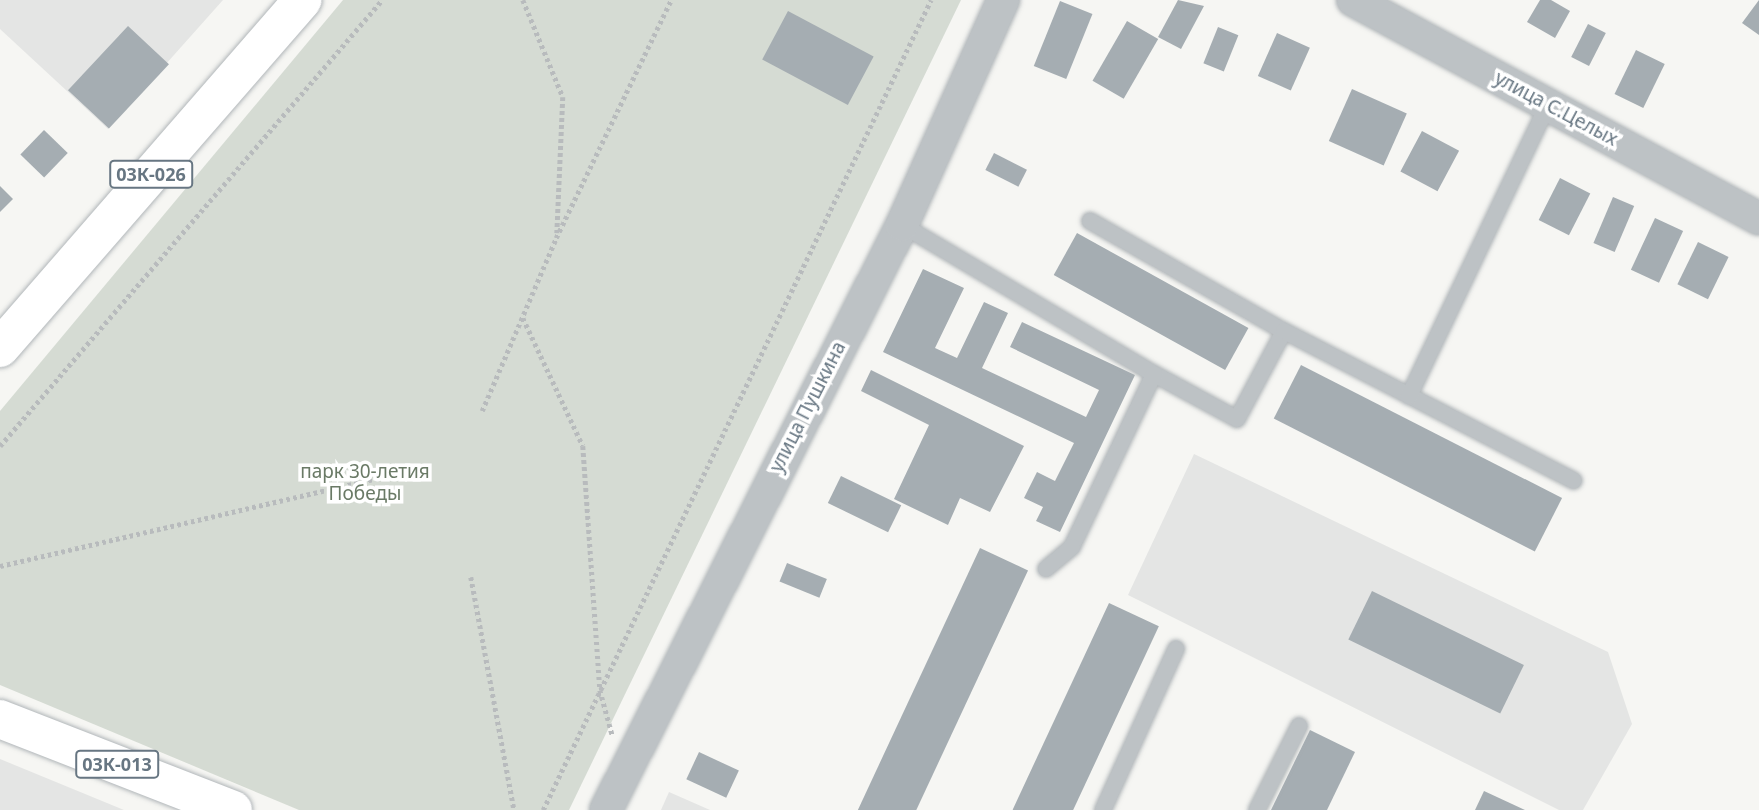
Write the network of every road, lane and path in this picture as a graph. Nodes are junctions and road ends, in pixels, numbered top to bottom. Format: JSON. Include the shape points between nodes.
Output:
{"nodes":[{"id":1,"x":303,"y":0,"type":"edge"},
{"id":2,"x":382,"y":0,"type":"edge"},
{"id":3,"x":523,"y":0,"type":"edge"},
{"id":4,"x":671,"y":0,"type":"edge"},
{"id":5,"x":931,"y":0,"type":"edge"},
{"id":6,"x":1003,"y":0,"type":"edge"},
{"id":7,"x":1353,"y":0,"type":"edge"},
{"id":8,"x":1548,"y":105,"type":"junction"},
{"id":9,"x":1759,"y":219,"type":"edge"},
{"id":10,"x":1090,"y":221,"type":"dead end"},
{"id":11,"x":902,"y":225,"type":"junction"},
{"id":12,"x":556,"y":238,"type":"junction"},
{"id":13,"x":523,"y":318,"type":"junction"},
{"id":14,"x":1284,"y":331,"type":"junction"},
{"id":15,"x":0,"y":348,"type":"edge"},
{"id":16,"x":1154,"y":374,"type":"junction"},
{"id":17,"x":1409,"y":396,"type":"junction"},
{"id":18,"x":482,"y":411,"type":"dead end"},
{"id":19,"x":0,"y":446,"type":"edge"},
{"id":20,"x":391,"y":475,"type":"dead end"},
{"id":21,"x":1574,"y":481,"type":"dead end"},
{"id":22,"x":0,"y":566,"type":"edge"},
{"id":23,"x":1046,"y":569,"type":"dead end"},
{"id":24,"x":471,"y":578,"type":"dead end"},
{"id":25,"x":1176,"y":649,"type":"dead end"},
{"id":26,"x":600,"y":690,"type":"junction"},
{"id":27,"x":0,"y":719,"type":"edge"},
{"id":28,"x":1299,"y":726,"type":"dead end"},
{"id":29,"x":623,"y":772,"type":"junction"},
{"id":30,"x":233,"y":810,"type":"edge"},
{"id":31,"x":514,"y":810,"type":"edge"},
{"id":32,"x":543,"y":810,"type":"edge"},
{"id":33,"x":606,"y":810,"type":"edge"},
{"id":34,"x":1103,"y":810,"type":"edge"},
{"id":35,"x":1257,"y":810,"type":"edge"}],
"edges":[{"from":1,"to":15,"type":"main road","number":"03К-026"},
{"from":2,"to":19,"type":"path"},
{"from":3,"to":12,"type":"path","via":[[563,97]]},
{"from":4,"to":12,"type":"path"},
{"from":5,"to":26,"type":"path"},
{"from":6,"to":11,"type":"street","name":"улица Пушкина"},
{"from":7,"to":8,"type":"street","name":"улица С.Целых"},
{"from":8,"to":9,"type":"street","name":"улица С.Целых"},
{"from":8,"to":17,"type":"lane"},
{"from":10,"to":14,"type":"lane"},
{"from":11,"to":16,"type":"lane"},
{"from":11,"to":29,"type":"street","name":"улица Пушкина"},
{"from":12,"to":13,"type":"path"},
{"from":13,"to":18,"type":"path"},
{"from":13,"to":26,"type":"path","via":[[583,446]]},
{"from":14,"to":16,"type":"lane","via":[[1237,419]]},
{"from":14,"to":17,"type":"lane"},
{"from":16,"to":23,"type":"lane","via":[[1072,547]]},
{"from":17,"to":21,"type":"lane"},
{"from":20,"to":22,"type":"path"},
{"from":24,"to":31,"type":"path"},
{"from":25,"to":34,"type":"lane"},
{"from":26,"to":29,"type":"path"},
{"from":26,"to":32,"type":"path"},
{"from":27,"to":30,"type":"main road","number":"03К-013"},
{"from":28,"to":35,"type":"lane"},
{"from":29,"to":33,"type":"street","name":"улица Пушкина"}]}
